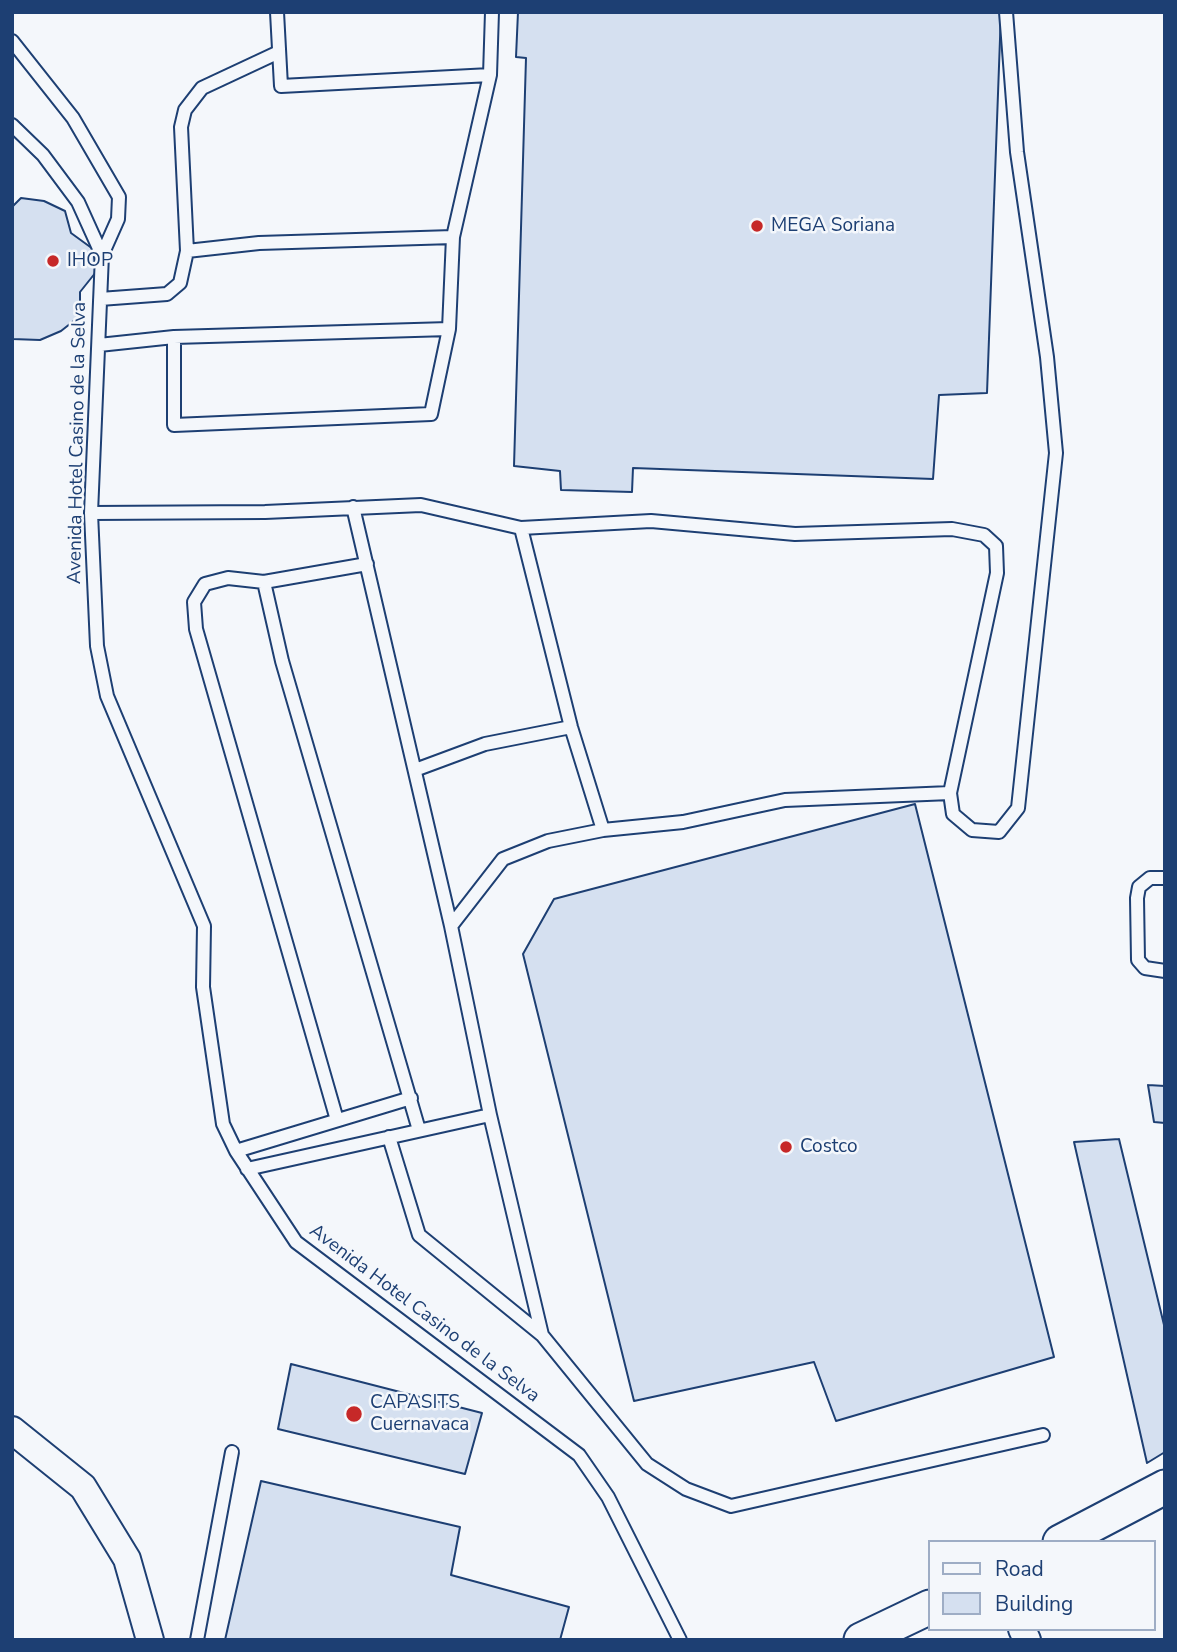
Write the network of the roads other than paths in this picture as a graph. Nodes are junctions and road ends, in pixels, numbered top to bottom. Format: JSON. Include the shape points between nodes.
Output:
{"nodes":[{"id":1,"x":277,"y":12,"type":"edge"},
{"id":2,"x":492,"y":12,"type":"edge"},
{"id":3,"x":1006,"y":12,"type":"edge"},
{"id":4,"x":12,"y":41,"type":"edge"},
{"id":5,"x":279,"y":52,"type":"junction"},
{"id":6,"x":489,"y":75,"type":"junction"},
{"id":7,"x":12,"y":125,"type":"edge"},
{"id":8,"x":453,"y":237,"type":"junction"},
{"id":9,"x":187,"y":251,"type":"junction"},
{"id":10,"x":102,"y":255,"type":"junction"},
{"id":11,"x":100,"y":299,"type":"junction"},
{"id":12,"x":449,"y":329,"type":"junction"},
{"id":13,"x":174,"y":337,"type":"junction"},
{"id":14,"x":99,"y":345,"type":"junction"},
{"id":15,"x":353,"y":507,"type":"junction"},
{"id":16,"x":91,"y":513,"type":"junction"},
{"id":17,"x":521,"y":528,"type":"junction"},
{"id":18,"x":367,"y":564,"type":"junction"},
{"id":19,"x":264,"y":582,"type":"junction"},
{"id":20,"x":570,"y":727,"type":"junction"},
{"id":21,"x":415,"y":770,"type":"junction"},
{"id":22,"x":950,"y":793,"type":"junction"},
{"id":23,"x":603,"y":830,"type":"junction"},
{"id":24,"x":1165,"y":878,"type":"edge"},
{"id":25,"x":451,"y":926,"type":"junction"},
{"id":26,"x":1165,"y":971,"type":"edge"},
{"id":27,"x":411,"y":1098,"type":"junction"},
{"id":28,"x":490,"y":1115,"type":"junction"},
{"id":29,"x":337,"y":1120,"type":"junction"},
{"id":30,"x":419,"y":1130,"type":"junction"},
{"id":31,"x":389,"y":1137,"type":"junction"},
{"id":32,"x":236,"y":1151,"type":"junction"},
{"id":33,"x":247,"y":1169,"type":"junction"},
{"id":34,"x":542,"y":1335,"type":"junction"},
{"id":35,"x":12,"y":1430,"type":"edge"},
{"id":36,"x":1043,"y":1435,"type":"dead end"},
{"id":37,"x":232,"y":1452,"type":"dead end"},
{"id":38,"x":1165,"y":1487,"type":"edge"},
{"id":39,"x":1064,"y":1540,"type":"edge"},
{"id":40,"x":928,"y":1608,"type":"edge"},
{"id":41,"x":150,"y":1640,"type":"edge"},
{"id":42,"x":197,"y":1640,"type":"edge"},
{"id":43,"x":680,"y":1640,"type":"edge"},
{"id":44,"x":861,"y":1640,"type":"edge"}],
"edges":[{"from":1,"to":5,"type":"lane"},
{"from":2,"to":6,"type":"lane"},
{"from":3,"to":22,"type":"lane","via":[[1017,152],[1056,453],[1018,808],[999,832],[972,830],[953,814]]},
{"from":4,"to":10,"type":"lane","name":"Avenida Hotel Casino de la Selva","via":[[73,118],[119,197],[118,219]]},
{"from":5,"to":6,"type":"lane","via":[[281,86]]},
{"from":5,"to":9,"type":"lane","via":[[202,88],[185,110],[181,127]]},
{"from":6,"to":8,"type":"lane"},
{"from":7,"to":10,"type":"lane","name":"Avenida Hotel Casino de la Selva","via":[[43,155],[78,202]]},
{"from":8,"to":9,"type":"lane","via":[[259,243]]},
{"from":8,"to":12,"type":"lane"},
{"from":9,"to":11,"type":"lane","via":[[180,283],[167,294]]},
{"from":10,"to":11,"type":"lane","name":"Avenida Hotel Casino de la Selva"},
{"from":11,"to":14,"type":"lane","name":"Avenida Hotel Casino de la Selva"},
{"from":12,"to":13,"type":"lane"},
{"from":12,"to":13,"type":"lane","via":[[431,414],[174,425]]},
{"from":13,"to":14,"type":"lane"},
{"from":14,"to":16,"type":"lane","name":"Avenida Hotel Casino de la Selva"},
{"from":15,"to":16,"type":"lane"},
{"from":15,"to":17,"type":"lane","via":[[421,505]]},
{"from":15,"to":18,"type":"lane"},
{"from":16,"to":32,"type":"lane","name":"Avenida Hotel Casino de la Selva","via":[[97,646],[107,696],[204,926],[203,987],[217,1092],[223,1124]]},
{"from":17,"to":20,"type":"lane"},
{"from":17,"to":22,"type":"lane","via":[[651,522],[795,534],[952,529],[984,535],[996,545],[997,573]]},
{"from":18,"to":19,"type":"lane"},
{"from":18,"to":21,"type":"lane"},
{"from":19,"to":27,"type":"lane","via":[[282,662]]},
{"from":19,"to":29,"type":"lane","via":[[228,578],[205,584],[194,602],[196,629]]},
{"from":20,"to":21,"type":"lane","via":[[485,744]]},
{"from":20,"to":23,"type":"lane"},
{"from":21,"to":25,"type":"lane"},
{"from":22,"to":23,"type":"lane","via":[[785,800],[683,822]]},
{"from":23,"to":25,"type":"lane","via":[[548,841],[503,859]]},
{"from":24,"to":26,"type":"lane","via":[[1150,878],[1139,887],[1137,898],[1138,960],[1145,968]]},
{"from":25,"to":28,"type":"lane"},
{"from":27,"to":29,"type":"lane"},
{"from":27,"to":30,"type":"lane"},
{"from":28,"to":30,"type":"lane"},
{"from":28,"to":34,"type":"lane"},
{"from":29,"to":32,"type":"lane"},
{"from":30,"to":31,"type":"lane"},
{"from":31,"to":33,"type":"lane"},
{"from":31,"to":34,"type":"lane","via":[[419,1235]]},
{"from":32,"to":33,"type":"lane","name":"Avenida Hotel Casino de la Selva"},
{"from":33,"to":43,"type":"lane","name":"Avenida Hotel Casino de la Selva","via":[[296,1242],[579,1455],[608,1497]]},
{"from":34,"to":36,"type":"lane","via":[[647,1464],[686,1489],[731,1506]]},
{"from":35,"to":41,"type":"street","via":[[83,1487],[127,1559]]},
{"from":37,"to":42,"type":"lane"},
{"from":38,"to":39,"type":"street"},
{"from":40,"to":44,"type":"street"}]}
